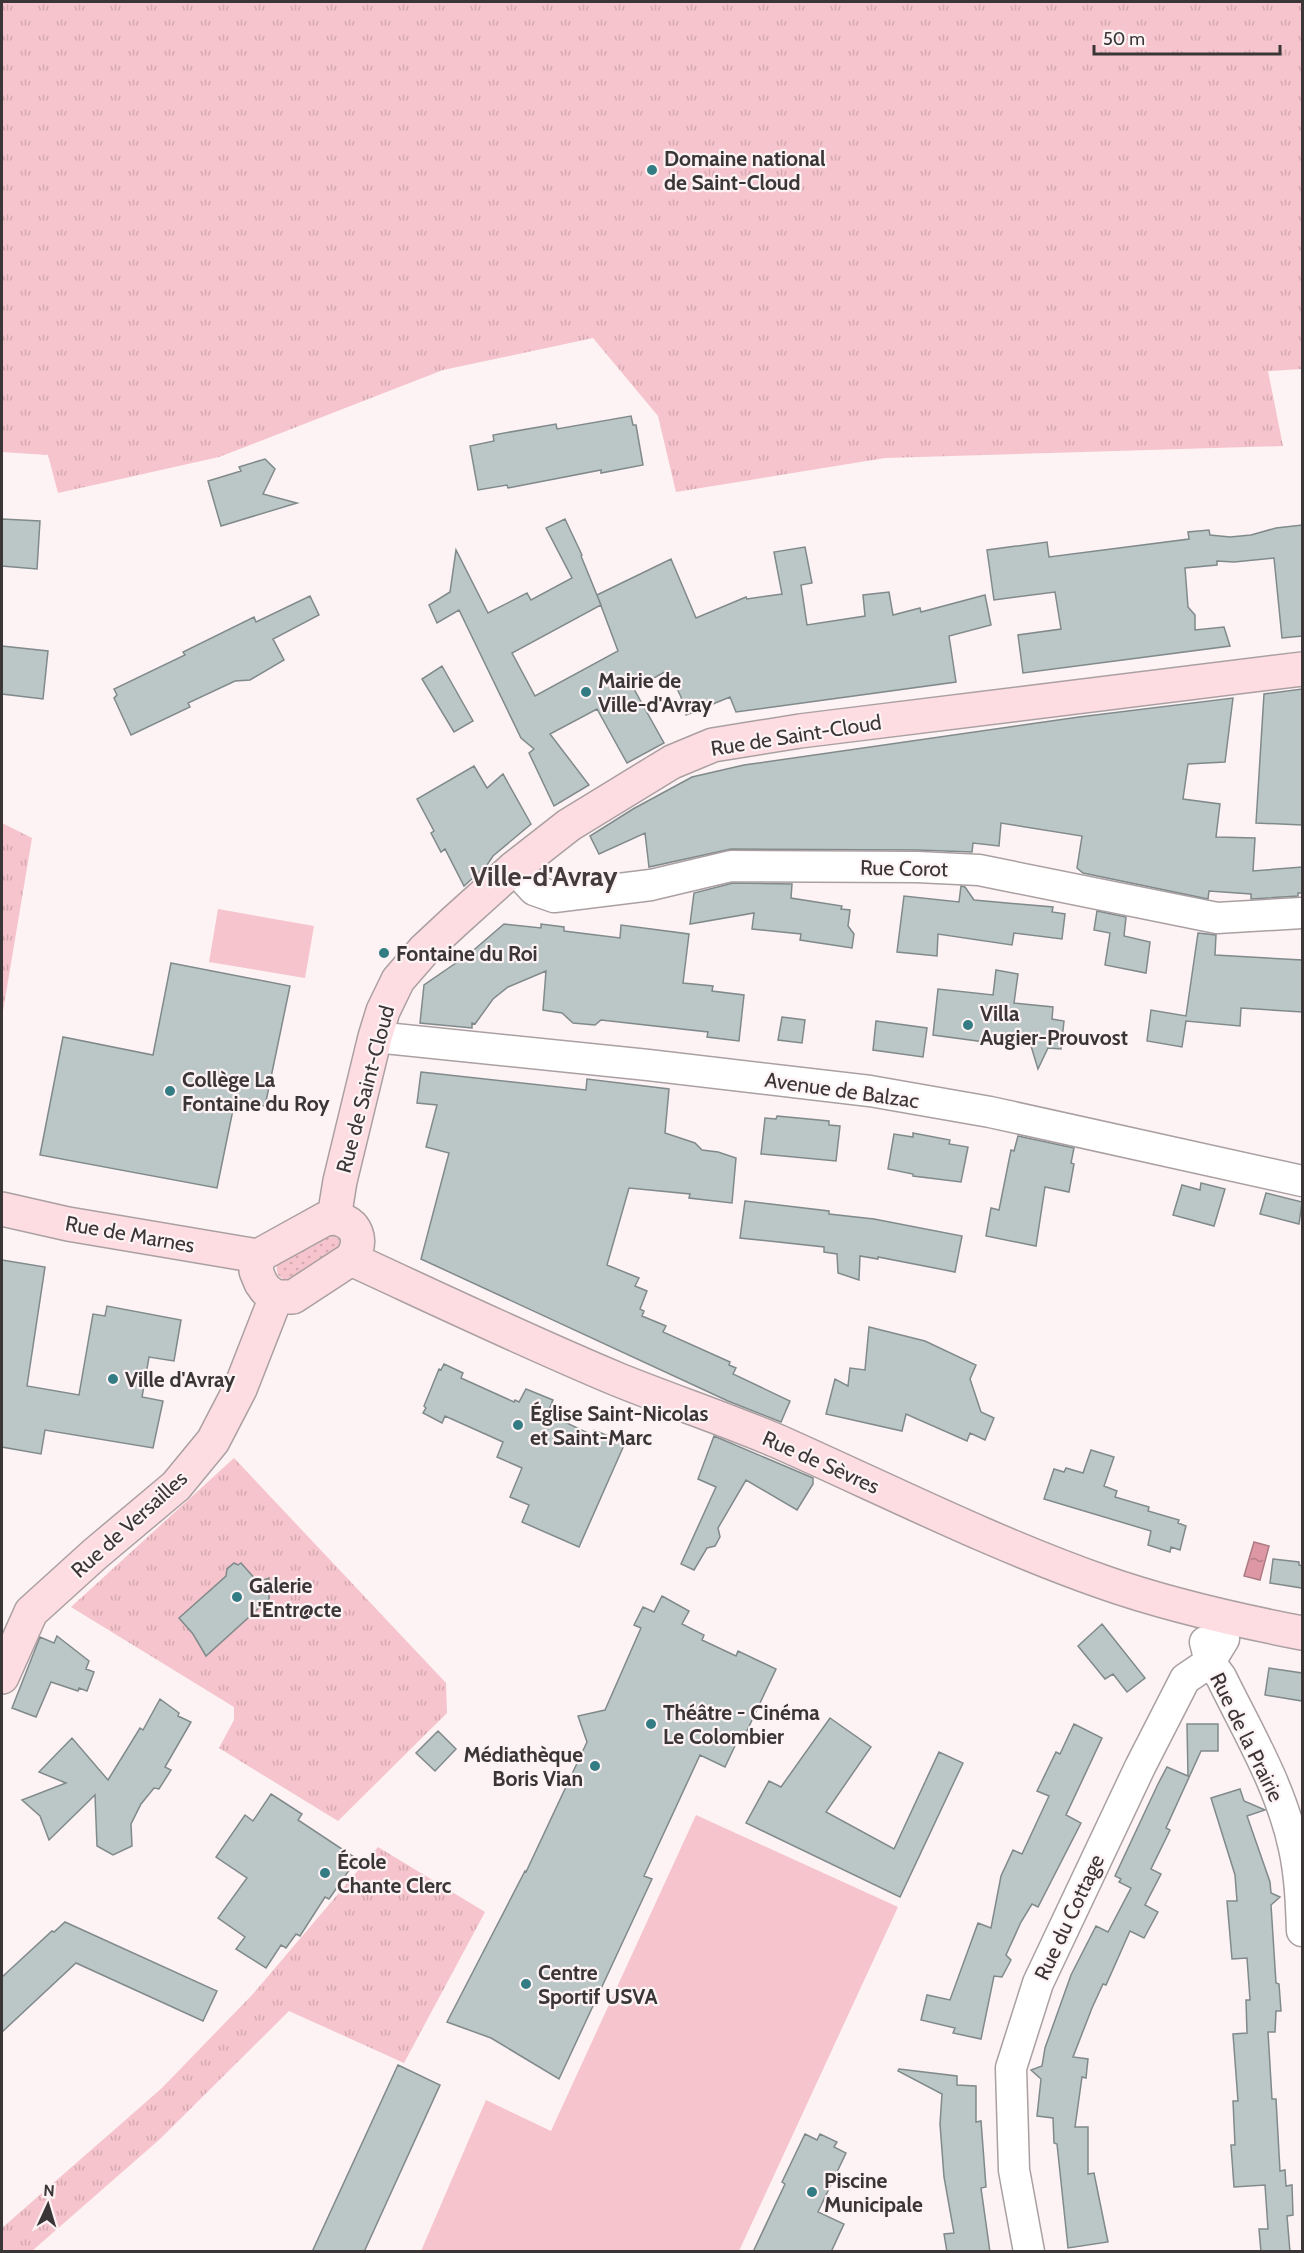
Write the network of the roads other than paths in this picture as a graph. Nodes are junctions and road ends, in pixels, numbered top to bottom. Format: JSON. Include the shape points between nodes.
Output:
{"nodes":[{"id":1,"x":1302,"y":669,"type":"edge"},
{"id":2,"x":514,"y":868,"type":"junction"},
{"id":3,"x":1302,"y":913,"type":"edge"},
{"id":4,"x":375,"y":1037,"type":"junction"},
{"id":5,"x":1302,"y":1181,"type":"edge"},
{"id":6,"x":2,"y":1209,"type":"edge"},
{"id":7,"x":334,"y":1218,"type":"junction"},
{"id":8,"x":258,"y":1256,"type":"junction"},
{"id":9,"x":351,"y":1259,"type":"junction"},
{"id":10,"x":276,"y":1297,"type":"junction"},
{"id":11,"x":1221,"y":1617,"type":"junction"},
{"id":12,"x":1302,"y":1633,"type":"edge"},
{"id":13,"x":1210,"y":1662,"type":"junction"},
{"id":14,"x":2,"y":1677,"type":"edge"},
{"id":15,"x":1302,"y":1931,"type":"edge"},
{"id":16,"x":1029,"y":2252,"type":"edge"}],
"edges":[{"from":1,"to":2,"type":"main road","name":"Rue de Saint-Cloud","via":[[811,730],[714,746],[672,762],[568,825]]},
{"from":2,"to":3,"type":"street","name":"Rue Corot","via":[[534,890],[554,897],[651,885],[731,866],[917,867],[979,870],[1217,918]]},
{"from":2,"to":4,"type":"main road","name":"Rue de Saint-Cloud","via":[[424,950],[398,980]]},
{"from":4,"to":5,"type":"street","name":"Avenue de Balzac","via":[[870,1091],[990,1112]]},
{"from":4,"to":7,"type":"main road","name":"Rue de Saint-Cloud"},
{"from":6,"to":8,"type":"main road","name":"Rue de Marnes"},
{"from":7,"to":8,"type":"main road"},
{"from":7,"to":9,"type":"main road","via":[[354,1228],[358,1241]]},
{"from":8,"to":10,"type":"main road","via":[[256,1271],[261,1283]]},
{"from":9,"to":10,"type":"main road","via":[[292,1297]]},
{"from":9,"to":11,"type":"main road","name":"Rue de Sèvres","via":[[525,1340],[774,1440],[1015,1547],[1104,1582]]},
{"from":10,"to":14,"type":"main road","name":"Rue de Versailles","via":[[240,1389],[213,1442],[176,1486],[31,1612]]},
{"from":11,"to":12,"type":"main road","name":"Rue de Sèvres"},
{"from":11,"to":13,"type":"street","via":[[1203,1635]]},
{"from":13,"to":15,"type":"street","name":"Rue de la Prairie","via":[[1275,1787],[1294,1847]]},
{"from":13,"to":16,"type":"street","name":"Rue du Cottage","via":[[1185,1679],[1140,1767],[1038,1983],[1011,2068],[1014,2170]]}]}
